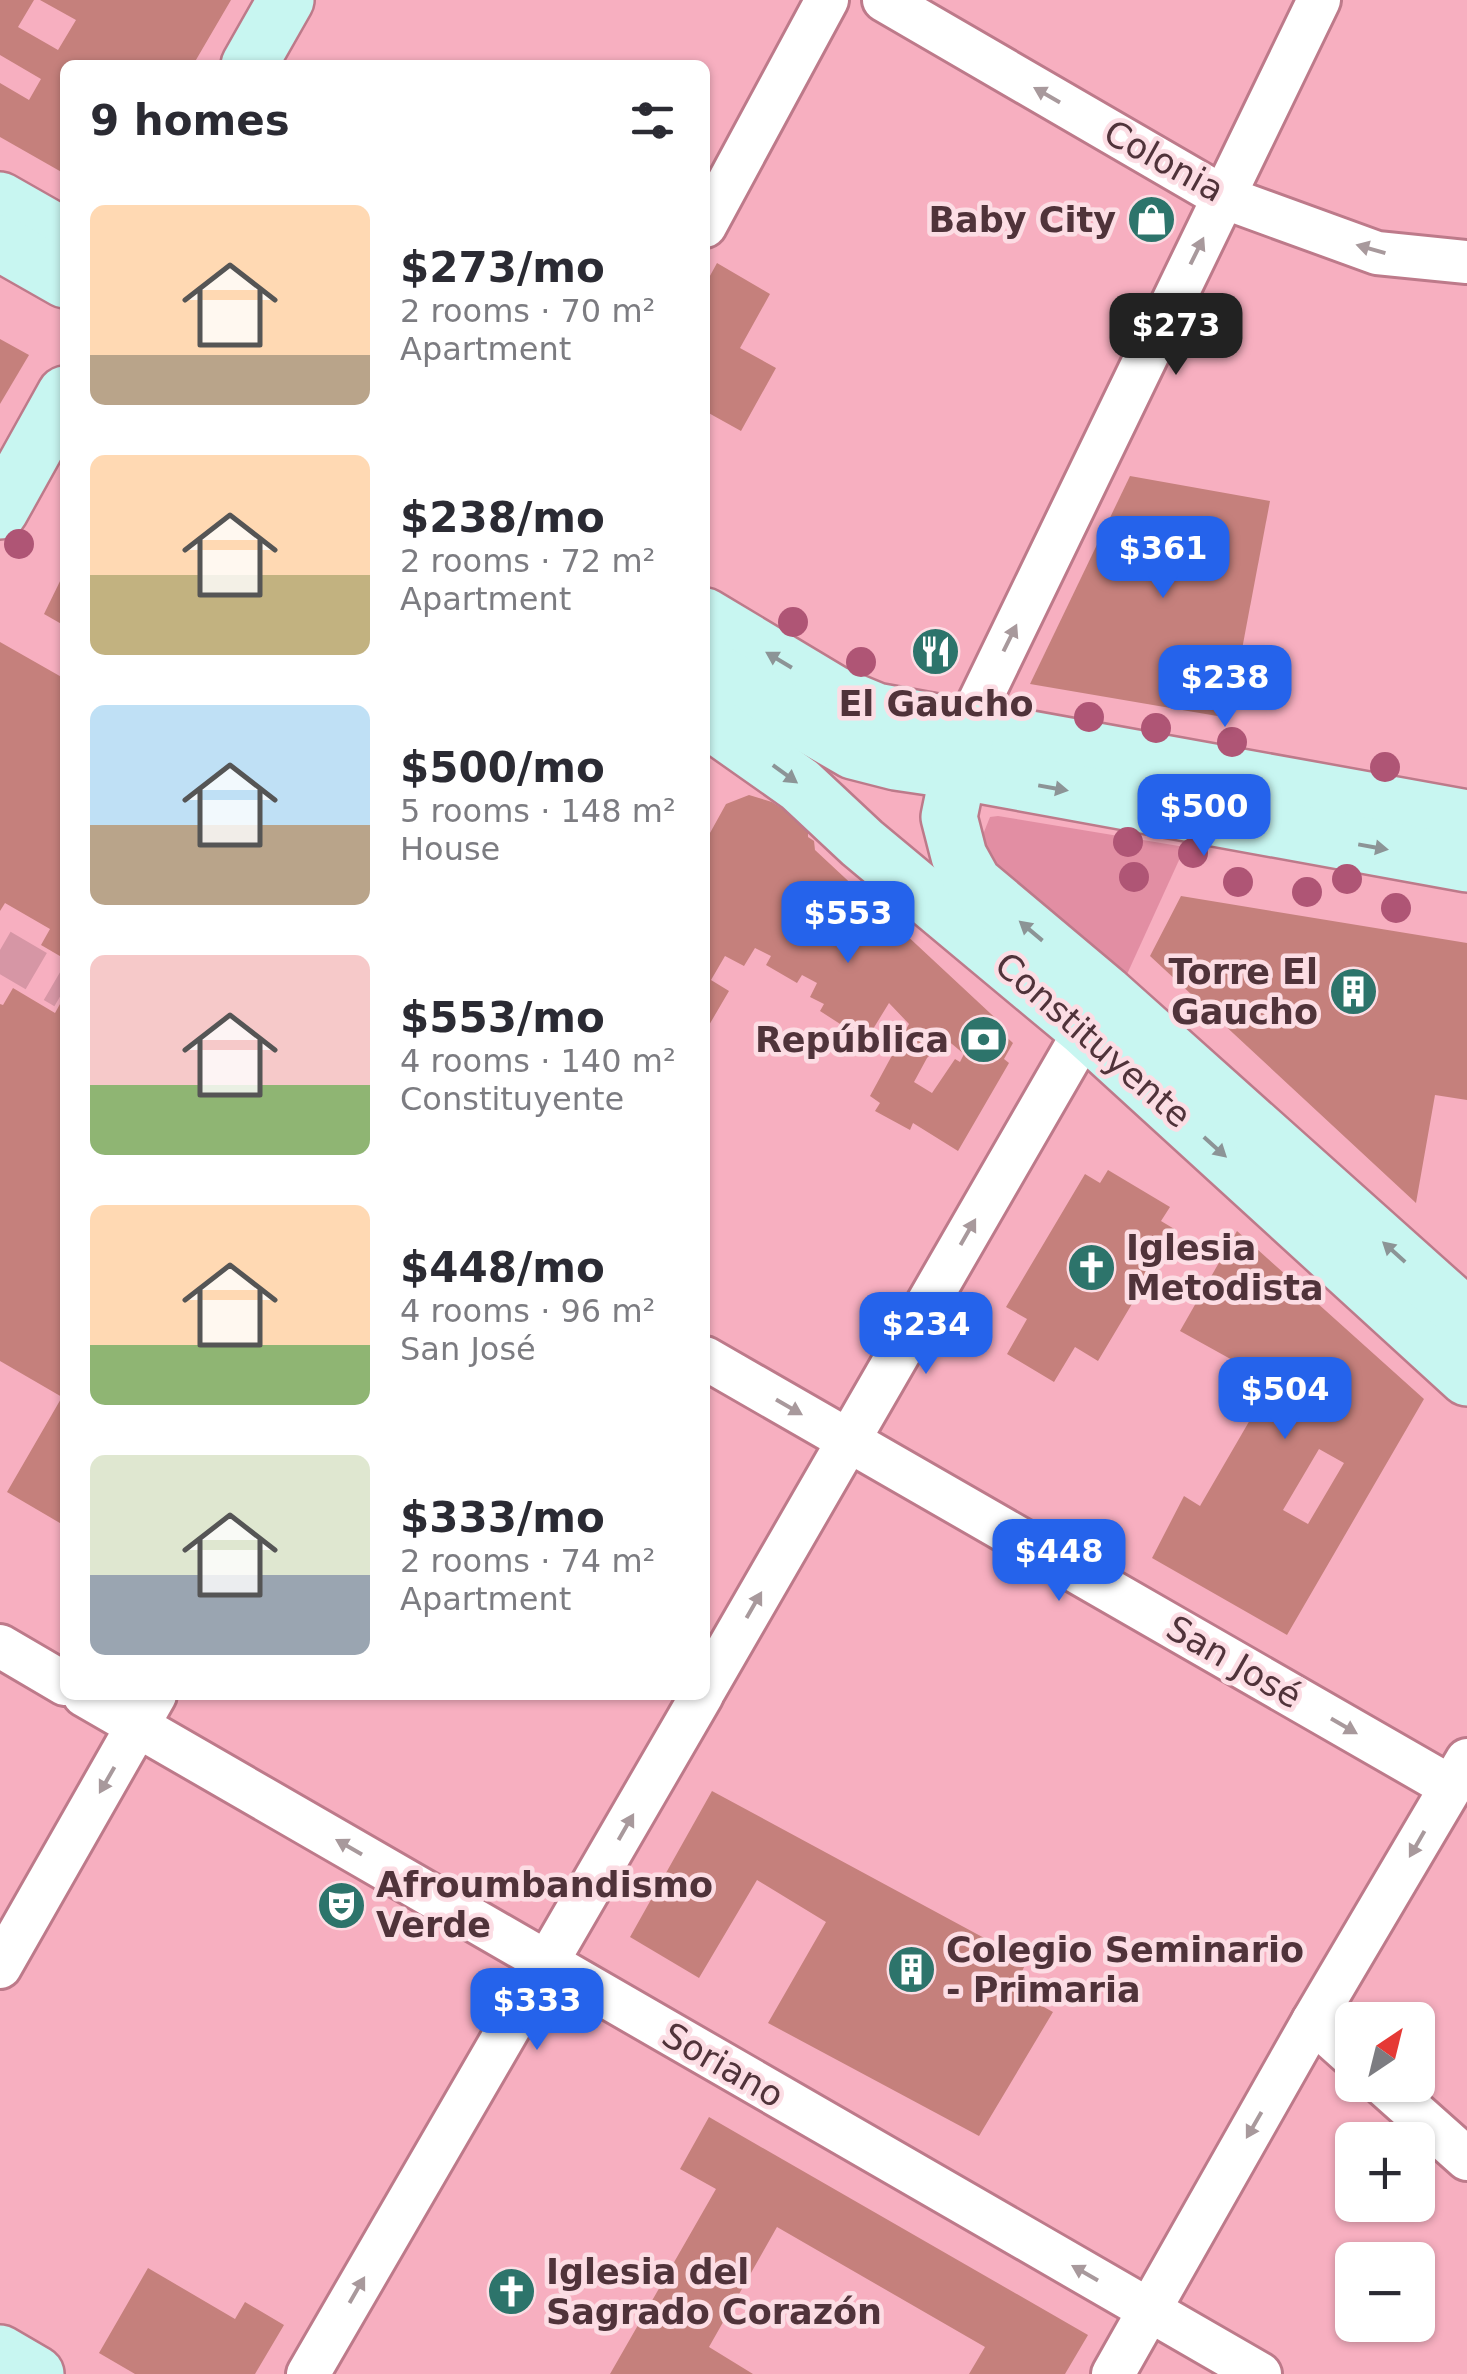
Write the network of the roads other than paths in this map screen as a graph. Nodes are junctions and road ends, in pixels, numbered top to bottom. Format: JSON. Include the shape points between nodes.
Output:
{"nodes":[{"id":1,"x":286,"y":0,"type":"edge"},
{"id":2,"x":827,"y":0,"type":"edge"},
{"id":3,"x":884,"y":0,"type":"edge"},
{"id":4,"x":1319,"y":0,"type":"edge"},
{"id":5,"x":252,"y":60,"type":"edge"},
{"id":6,"x":1223,"y":198,"type":"junction"},
{"id":7,"x":0,"y":200,"type":"edge"},
{"id":8,"x":710,"y":217,"type":"edge"},
{"id":9,"x":60,"y":235,"type":"edge"},
{"id":10,"x":0,"y":243,"type":"edge"},
{"id":11,"x":1467,"y":262,"type":"edge"},
{"id":12,"x":60,"y":277,"type":"edge"},
{"id":13,"x":60,"y":405,"type":"edge"},
{"id":14,"x":31,"y":471,"type":"edge"},
{"id":15,"x":710,"y":619,"type":"edge"},
{"id":16,"x":710,"y":668,"type":"edge"},
{"id":17,"x":710,"y":722,"type":"edge"},
{"id":18,"x":962,"y":748,"type":"junction"},
{"id":19,"x":1467,"y":818,"type":"edge"},
{"id":20,"x":1467,"y":864,"type":"edge"},
{"id":21,"x":1096,"y":1011,"type":"junction"},
{"id":22,"x":1467,"y":1317,"type":"edge"},
{"id":23,"x":710,"y":1361,"type":"edge"},
{"id":24,"x":1467,"y":1378,"type":"edge"},
{"id":25,"x":848,"y":1441,"type":"junction"},
{"id":26,"x":0,"y":1646,"type":"edge"},
{"id":27,"x":710,"y":1680,"type":"edge"},
{"id":28,"x":60,"y":1681,"type":"edge"},
{"id":29,"x":103,"y":1700,"type":"edge"},
{"id":30,"x":698,"y":1700,"type":"edge"},
{"id":31,"x":146,"y":1711,"type":"edge"},
{"id":32,"x":1459,"y":1773,"type":"edge"},
{"id":33,"x":548,"y":1962,"type":"junction"},
{"id":34,"x":0,"y":1967,"type":"edge"},
{"id":35,"x":1313,"y":2021,"type":"junction"},
{"id":36,"x":1335,"y":2041,"type":"edge"},
{"id":37,"x":1403,"y":2102,"type":"edge"},
{"id":38,"x":1467,"y":2159,"type":"edge"},
{"id":39,"x":1149,"y":2310,"type":"junction"},
{"id":40,"x":0,"y":2353,"type":"edge"},
{"id":41,"x":36,"y":2374,"type":"edge"},
{"id":42,"x":308,"y":2374,"type":"edge"},
{"id":43,"x":1112,"y":2374,"type":"edge"},
{"id":44,"x":1260,"y":2374,"type":"edge"}],
"edges":[{"from":1,"to":5,"type":"street"},
{"from":2,"to":8,"type":"street"},
{"from":6,"to":3,"type":"street","name":"Colonia","one_way":true},
{"from":4,"to":6,"type":"street"},
{"from":11,"to":6,"type":"street","name":"Colonia","one_way":true,"via":[[1376,253]]},
{"from":18,"to":6,"type":"street","one_way":true},
{"from":7,"to":9,"type":"street"},
{"from":10,"to":12,"type":"street"},
{"from":13,"to":14,"type":"street"},
{"from":18,"to":15,"type":"street","one_way":true,"via":[[835,694]]},
{"from":16,"to":18,"type":"street","via":[[854,751],[896,762]]},
{"from":17,"to":21,"type":"street","name":"Constituyente","one_way":true,"via":[[800,785],[862,843]]},
{"from":18,"to":19,"type":"street"},
{"from":18,"to":20,"type":"street","one_way":true},
{"from":21,"to":18,"type":"street","name":"Constituyente","one_way":true,"via":[[974,883],[959,856],[950,817]]},
{"from":22,"to":21,"type":"street","name":"Constituyente","one_way":true},
{"from":21,"to":24,"type":"street","name":"Constituyente","one_way":true},
{"from":25,"to":21,"type":"street","one_way":true},
{"from":23,"to":25,"type":"street","name":"San José","one_way":true},
{"from":27,"to":25,"type":"street","one_way":true},
{"from":25,"to":32,"type":"street","name":"San José","one_way":true},
{"from":26,"to":28,"type":"street"},
{"from":29,"to":31,"type":"street","name":"Soriano"},
{"from":33,"to":30,"type":"street","one_way":true},
{"from":33,"to":31,"type":"street","name":"Soriano","one_way":true},
{"from":31,"to":34,"type":"street","one_way":true},
{"from":32,"to":35,"type":"street","one_way":true},
{"from":39,"to":33,"type":"street","name":"Soriano","one_way":true},
{"from":42,"to":33,"type":"street","one_way":true},
{"from":35,"to":36,"type":"street"},
{"from":35,"to":39,"type":"street","one_way":true},
{"from":37,"to":38,"type":"street"},
{"from":39,"to":43,"type":"street"},
{"from":39,"to":44,"type":"street","name":"Soriano"},
{"from":40,"to":41,"type":"street"}]}
